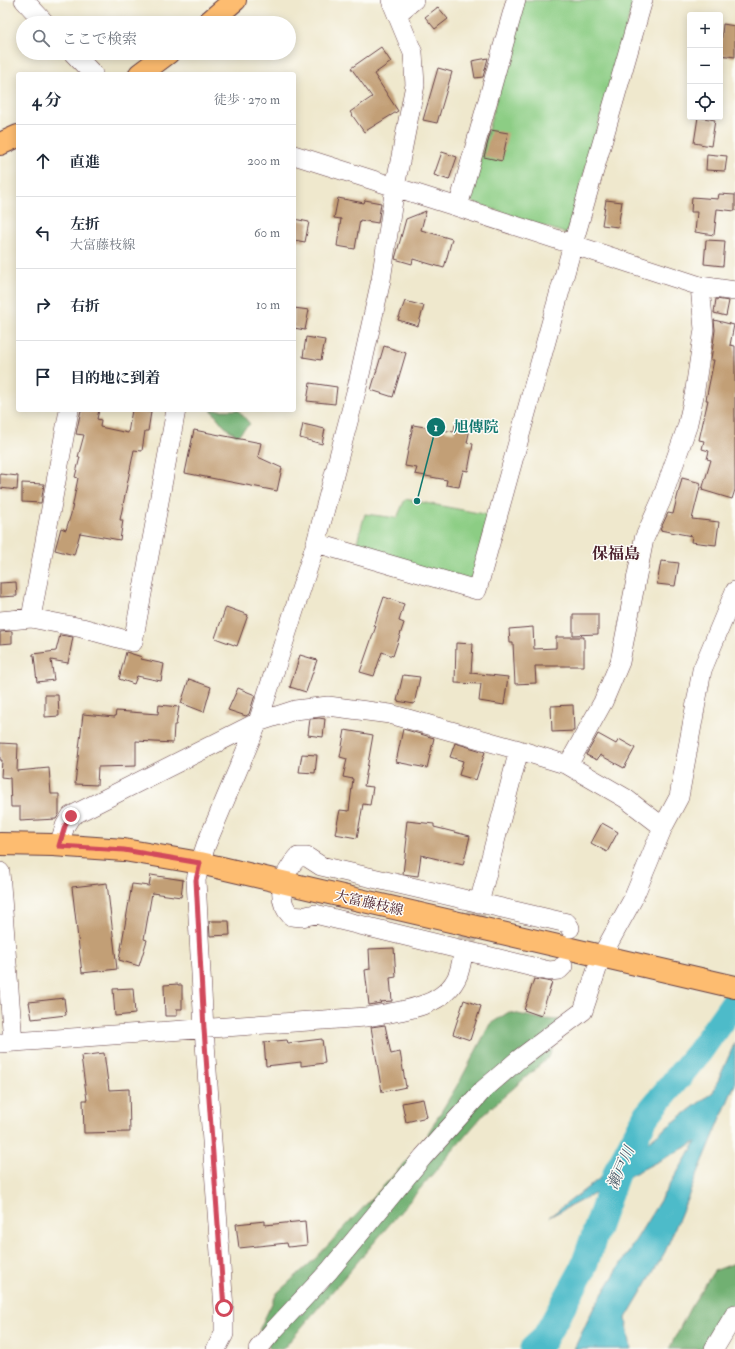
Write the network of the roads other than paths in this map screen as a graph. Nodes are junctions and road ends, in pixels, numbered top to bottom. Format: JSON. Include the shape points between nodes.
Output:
{"nodes":[{"id":1,"x":24,"y":0,"type":"edge"},
{"id":2,"x":235,"y":0,"type":"edge"},
{"id":3,"x":414,"y":0,"type":"edge"},
{"id":4,"x":516,"y":0,"type":"edge"},
{"id":5,"x":643,"y":0,"type":"edge"},
{"id":6,"x":394,"y":7,"type":"edge"},
{"id":7,"x":39,"y":16,"type":"edge"},
{"id":8,"x":216,"y":16,"type":"edge"},
{"id":9,"x":80,"y":60,"type":"edge"},
{"id":10,"x":159,"y":60,"type":"edge"},
{"id":11,"x":91,"y":72,"type":"edge"},
{"id":12,"x":143,"y":72,"type":"edge"},
{"id":13,"x":16,"y":137,"type":"edge"},
{"id":14,"x":0,"y":144,"type":"edge"},
{"id":15,"x":296,"y":156,"type":"edge"},
{"id":16,"x":395,"y":187,"type":"junction"},
{"id":17,"x":458,"y":207,"type":"junction"},
{"id":18,"x":573,"y":244,"type":"junction"},
{"id":19,"x":700,"y":286,"type":"junction"},
{"id":20,"x":735,"y":291,"type":"edge"},
{"id":21,"x":69,"y":412,"type":"edge"},
{"id":22,"x":176,"y":412,"type":"edge"},
{"id":23,"x":316,"y":543,"type":"junction"},
{"id":24,"x":735,"y":591,"type":"edge"},
{"id":25,"x":31,"y":618,"type":"junction"},
{"id":26,"x":0,"y":621,"type":"edge"},
{"id":27,"x":258,"y":722,"type":"junction"},
{"id":28,"x":519,"y":750,"type":"junction"},
{"id":29,"x":568,"y":765,"type":"junction"},
{"id":30,"x":663,"y":826,"type":"junction"},
{"id":31,"x":0,"y":844,"type":"edge"},
{"id":32,"x":59,"y":846,"type":"junction"},
{"id":33,"x":200,"y":863,"type":"junction"},
{"id":34,"x":0,"y":872,"type":"edge"},
{"id":35,"x":282,"y":882,"type":"junction"},
{"id":36,"x":479,"y":902,"type":"junction"},
{"id":37,"x":570,"y":928,"type":"dead end"},
{"id":38,"x":464,"y":950,"type":"junction"},
{"id":39,"x":608,"y":958,"type":"junction"},
{"id":40,"x":563,"y":966,"type":"dead end"},
{"id":41,"x":735,"y":987,"type":"edge"},
{"id":42,"x":204,"y":1029,"type":"junction"},
{"id":43,"x":6,"y":1043,"type":"edge"},
{"id":44,"x":735,"y":1314,"type":"edge"},
{"id":45,"x":216,"y":1349,"type":"edge"},
{"id":46,"x":258,"y":1349,"type":"edge"},
{"id":47,"x":714,"y":1349,"type":"edge"}],
"edges":[{"from":1,"to":7,"type":"street"},
{"from":2,"to":8,"type":"main road"},
{"from":3,"to":6,"type":"street"},
{"from":4,"to":17,"type":"street"},
{"from":5,"to":18,"type":"street"},
{"from":6,"to":16,"type":"street","via":[[413,53],[415,85]]},
{"from":9,"to":11,"type":"street"},
{"from":10,"to":12,"type":"main road"},
{"from":13,"to":14,"type":"main road"},
{"from":15,"to":16,"type":"street"},
{"from":16,"to":17,"type":"street"},
{"from":16,"to":23,"type":"street","via":[[381,280],[357,388]]},
{"from":17,"to":18,"type":"street"},
{"from":18,"to":19,"type":"street"},
{"from":18,"to":23,"type":"street","via":[[477,590]]},
{"from":19,"to":20,"type":"street"},
{"from":19,"to":29,"type":"street","via":[[704,329],[687,427],[644,539],[620,662],[603,702]]},
{"from":21,"to":25,"type":"street"},
{"from":22,"to":25,"type":"street","via":[[133,642]]},
{"from":23,"to":27,"type":"street"},
{"from":24,"to":30,"type":"street","via":[[702,670],[679,797]]},
{"from":25,"to":26,"type":"street"},
{"from":27,"to":28,"type":"street","via":[[295,710],[328,706],[390,714]]},
{"from":27,"to":32,"type":"street","via":[[71,816]]},
{"from":27,"to":33,"type":"street"},
{"from":28,"to":29,"type":"street"},
{"from":28,"to":36,"type":"street"},
{"from":29,"to":30,"type":"street","via":[[625,798]]},
{"from":30,"to":39,"type":"street"},
{"from":31,"to":32,"type":"main road","name":"大富藤枝線"},
{"from":32,"to":33,"type":"main road","name":"大富藤枝線","via":[[124,850]]},
{"from":33,"to":35,"type":"main road","name":"大富藤枝線"},
{"from":33,"to":42,"type":"street","via":[[196,880]]},
{"from":34,"to":43,"type":"street"},
{"from":35,"to":36,"type":"street","via":[[298,857],[306,857],[321,866]]},
{"from":35,"to":38,"type":"street","via":[[282,901],[292,916],[315,914]]},
{"from":35,"to":39,"type":"main road","name":"大富藤枝線"},
{"from":36,"to":37,"type":"street","via":[[567,923]]},
{"from":38,"to":40,"type":"street","via":[[549,971],[559,970]]},
{"from":38,"to":42,"type":"street","via":[[458,974],[451,988],[441,997],[423,1005],[366,1017]]},
{"from":39,"to":41,"type":"main road","name":"大富藤枝線"},
{"from":39,"to":46,"type":"street","via":[[583,1011],[519,1059],[483,1090],[423,1157],[329,1271]]},
{"from":42,"to":43,"type":"street"},
{"from":42,"to":45,"type":"street","via":[[224,1308],[224,1334]]},
{"from":44,"to":47,"type":"street"}]}
